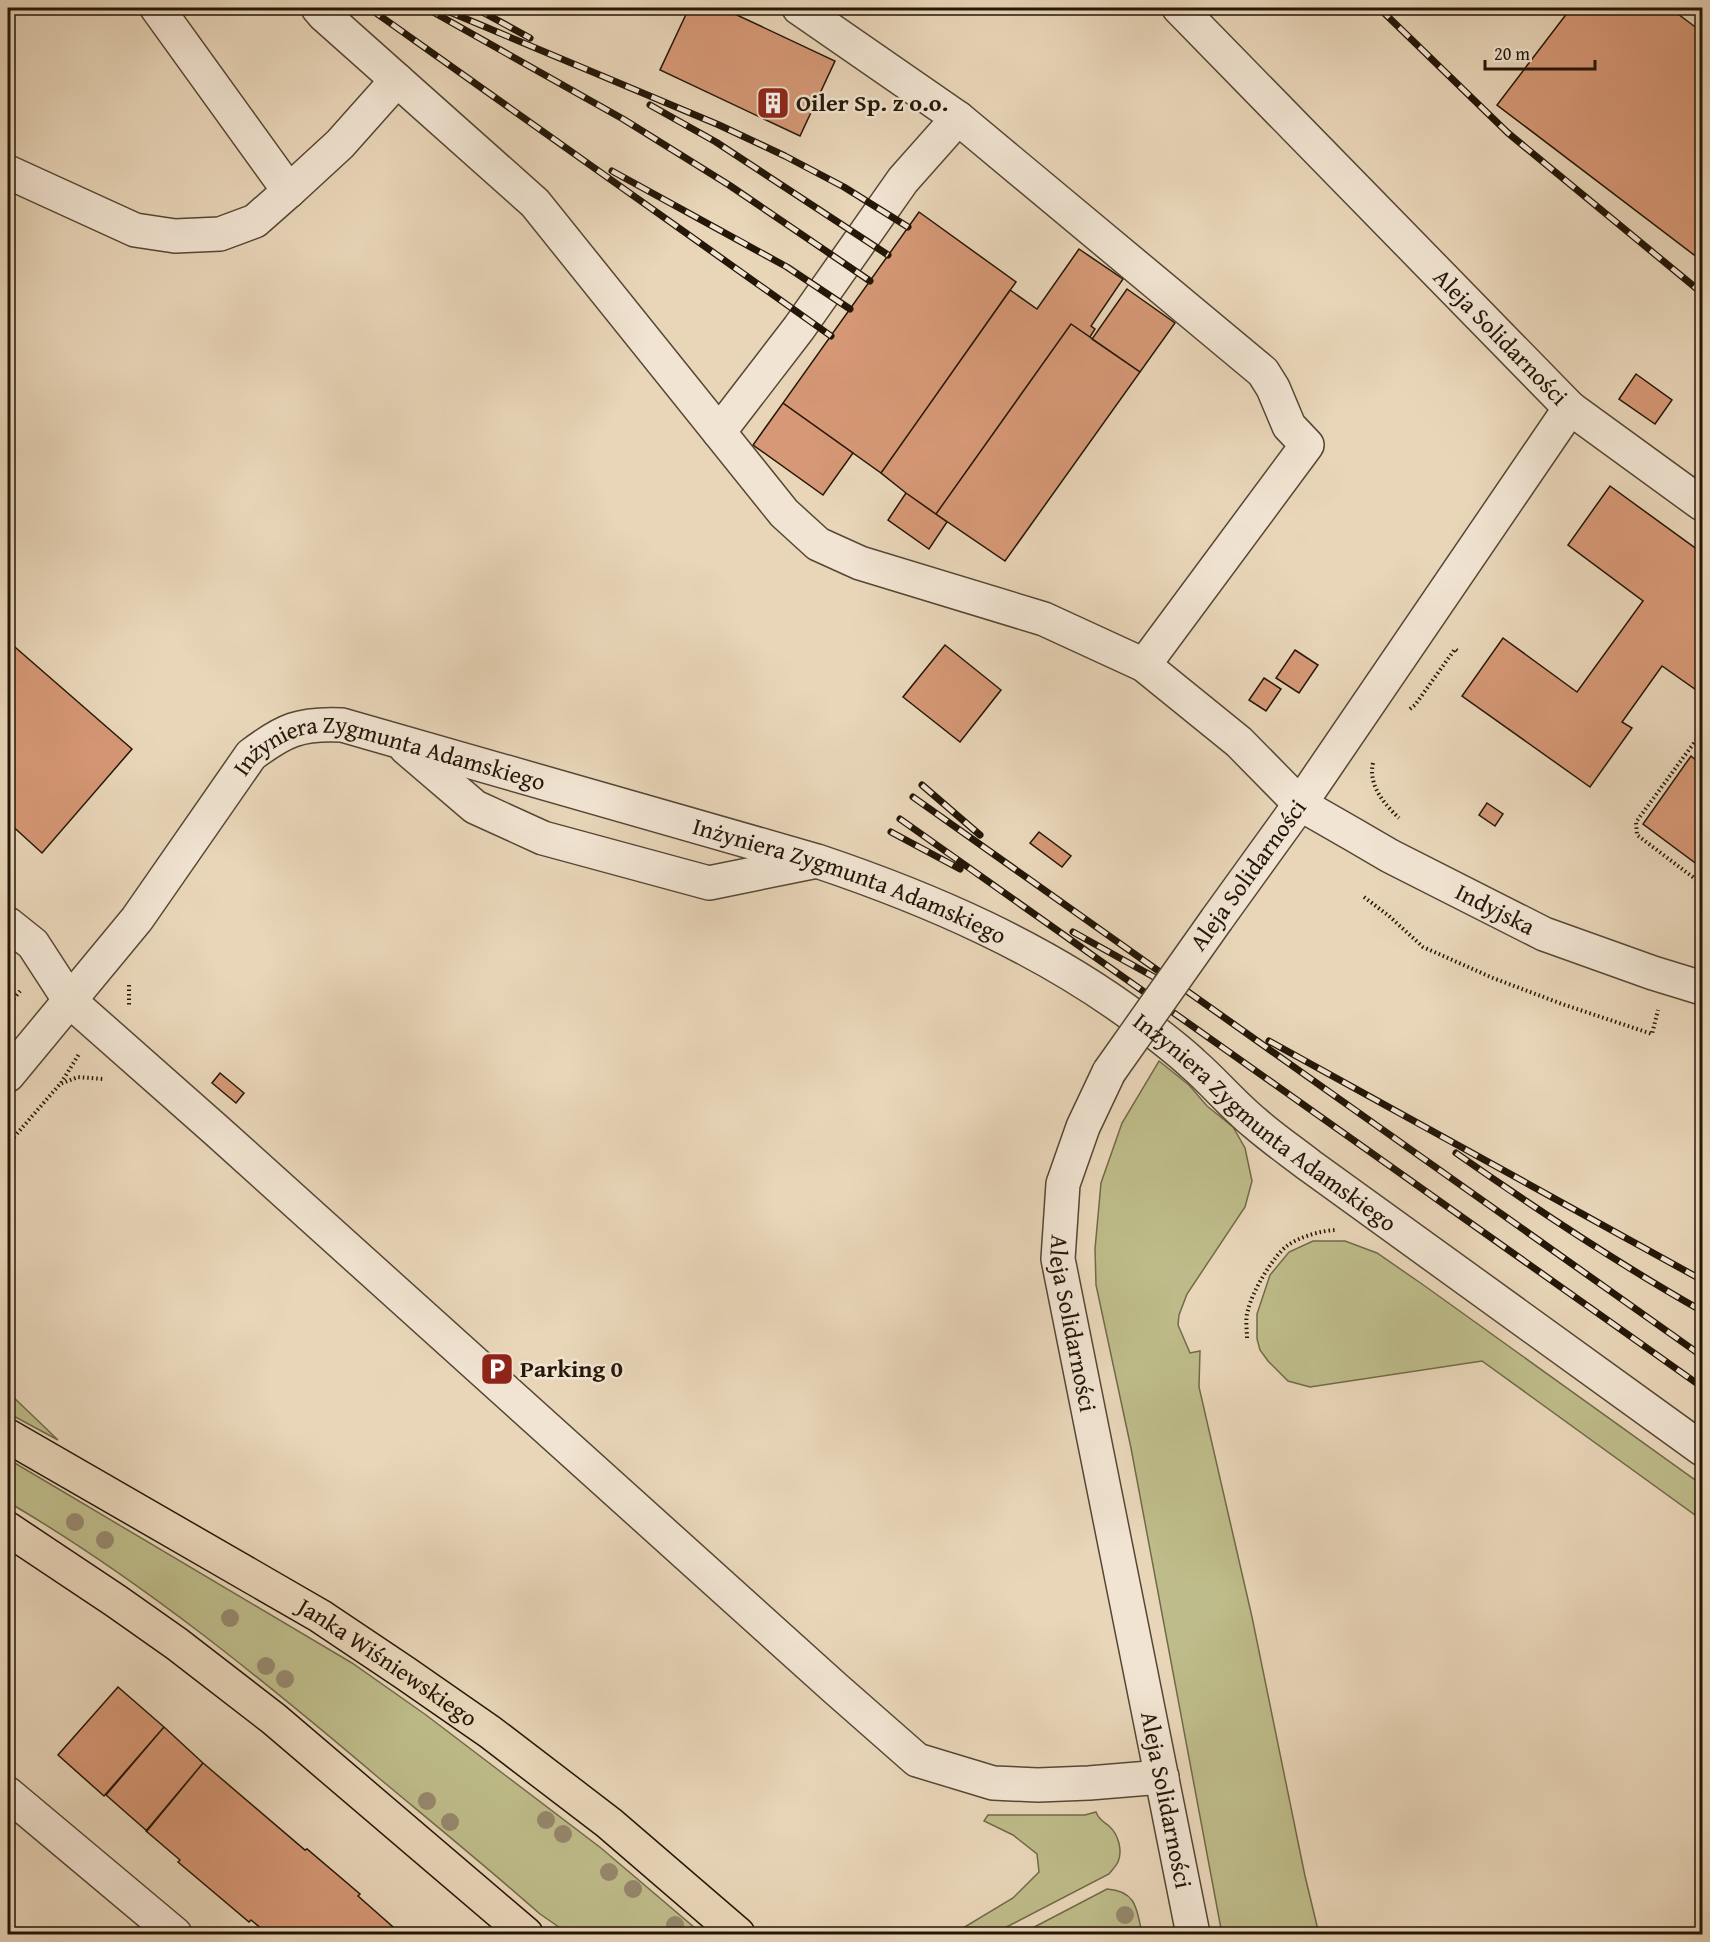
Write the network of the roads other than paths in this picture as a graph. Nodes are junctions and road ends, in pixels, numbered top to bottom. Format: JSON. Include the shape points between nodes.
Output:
{"nodes":[{"id":1,"x":157,"y":8,"type":"edge"},
{"id":2,"x":318,"y":8,"type":"edge"},
{"id":3,"x":799,"y":8,"type":"edge"},
{"id":4,"x":1179,"y":8,"type":"edge"},
{"id":5,"x":397,"y":80,"type":"junction"},
{"id":6,"x":958,"y":118,"type":"junction"},
{"id":7,"x":8,"y":172,"type":"edge"},
{"id":8,"x":289,"y":191,"type":"junction"},
{"id":9,"x":1570,"y":408,"type":"junction"},
{"id":10,"x":719,"y":432,"type":"junction"},
{"id":11,"x":1702,"y":504,"type":"edge"},
{"id":12,"x":1144,"y":665,"type":"junction"},
{"id":13,"x":398,"y":741,"type":"junction"},
{"id":14,"x":1300,"y":804,"type":"junction"},
{"id":15,"x":817,"y":861,"type":"junction"},
{"id":16,"x":8,"y":924,"type":"edge"},
{"id":17,"x":1702,"y":988,"type":"edge"},
{"id":18,"x":70,"y":1001,"type":"junction"},
{"id":19,"x":8,"y":1075,"type":"edge"},
{"id":20,"x":8,"y":1436,"type":"edge"},
{"id":21,"x":1702,"y":1449,"type":"edge"},
{"id":22,"x":8,"y":1529,"type":"edge"},
{"id":23,"x":1162,"y":1777,"type":"junction"},
{"id":24,"x":8,"y":1794,"type":"edge"},
{"id":25,"x":176,"y":1935,"type":"edge"},
{"id":26,"x":526,"y":1935,"type":"edge"},
{"id":27,"x":738,"y":1935,"type":"edge"},
{"id":28,"x":1193,"y":1935,"type":"edge"}],
"edges":[{"from":1,"to":8,"type":"street"},
{"from":2,"to":5,"type":"street","name":"Indyjska"},
{"from":3,"to":6,"type":"street"},
{"from":4,"to":9,"type":"street","name":"Aleja Solidarności"},
{"from":5,"to":8,"type":"street","via":[[340,144]]},
{"from":5,"to":10,"type":"street","name":"Indyjska","via":[[536,203]]},
{"from":6,"to":10,"type":"street","via":[[903,180],[799,328]]},
{"from":6,"to":12,"type":"street","via":[[1263,372],[1289,426],[1307,445]]},
{"from":7,"to":8,"type":"street","via":[[135,230],[176,236],[220,234],[255,221]]},
{"from":9,"to":11,"type":"street"},
{"from":9,"to":14,"type":"street","name":"Aleja Solidarności"},
{"from":10,"to":12,"type":"street","name":"Indyjska","via":[[784,513],[818,544],[860,563],[1044,620]]},
{"from":12,"to":14,"type":"street","name":"Indyjska","via":[[1239,742]]},
{"from":13,"to":15,"type":"street","name":"Inżyniera Zygmunta Adamskiego"},
{"from":13,"to":15,"type":"street","via":[[475,807],[543,838],[709,883]]},
{"from":13,"to":18,"type":"street","name":"Inżyniera Zygmunta Adamskiego","via":[[342,725],[300,726],[250,755],[137,919]]},
{"from":14,"to":17,"type":"street","name":"Indyjska","via":[[1390,856],[1544,934]]},
{"from":14,"to":23,"type":"street","name":"Aleja Solidarności","bridge":true,"via":[[1109,1071],[1083,1126],[1063,1184],[1058,1259]]},
{"from":15,"to":21,"type":"street","name":"Inżyniera Zygmunta Adamskiego","via":[[953,912],[1076,977],[1192,1062],[1253,1122],[1309,1165]]},
{"from":16,"to":18,"type":"street","via":[[33,944]]},
{"from":18,"to":19,"type":"street","name":"Inżyniera Zygmunta Adamskiego"},
{"from":18,"to":23,"type":"street","via":[[917,1760],[993,1784],[1089,1784]]},
{"from":20,"to":27,"type":"highway","name":"Janka Wiśniewskiego","via":[[320,1616],[490,1731],[609,1823]]},
{"from":22,"to":26,"type":"highway","via":[[134,1613],[274,1719]]},
{"from":23,"to":28,"type":"street","name":"Aleja Solidarności"},
{"from":24,"to":25,"type":"street"}]}
